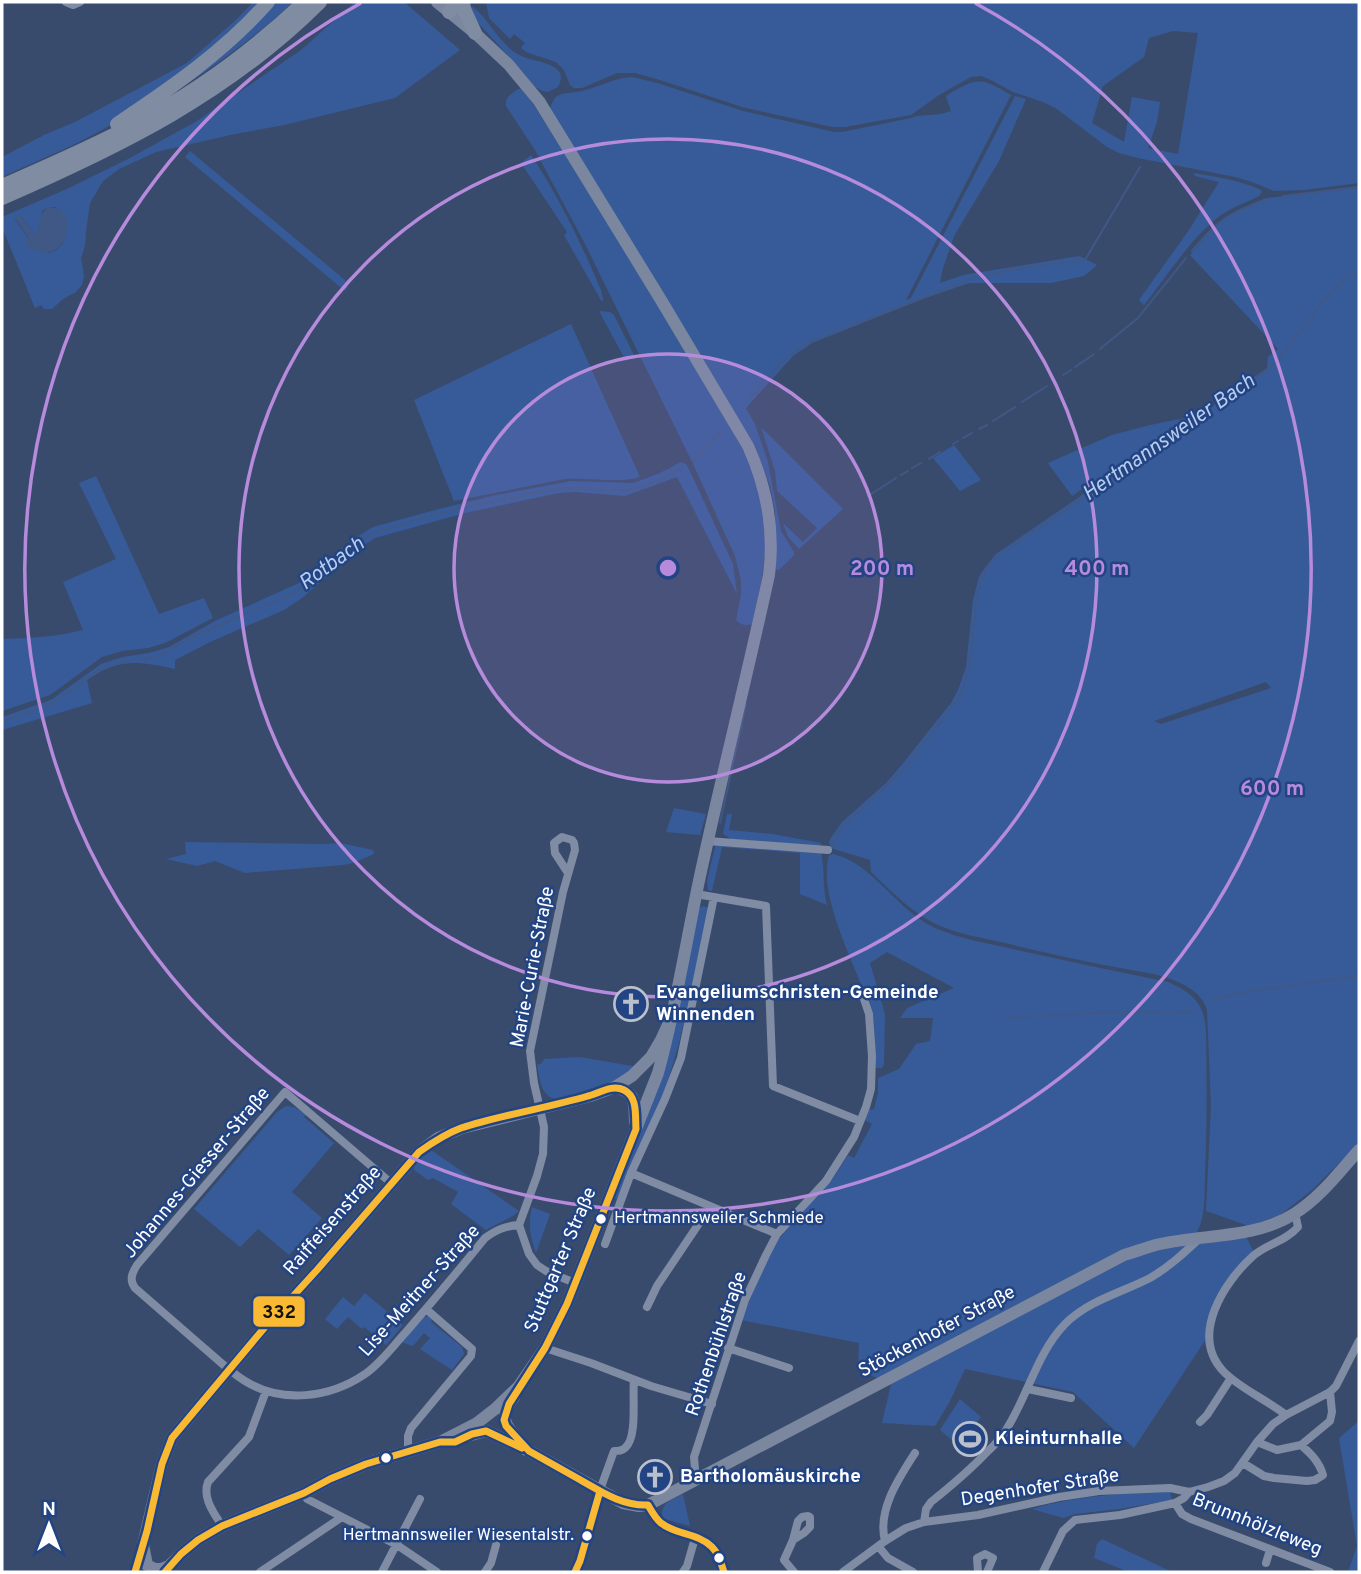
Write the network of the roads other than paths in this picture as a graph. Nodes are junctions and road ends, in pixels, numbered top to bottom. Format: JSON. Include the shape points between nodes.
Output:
{"nodes":[{"id":1,"x":66,"y":2,"type":"edge"},
{"id":2,"x":80,"y":2,"type":"edge"},
{"id":3,"x":268,"y":2,"type":"edge"},
{"id":4,"x":303,"y":2,"type":"edge"},
{"id":5,"x":320,"y":2,"type":"edge"},
{"id":6,"x":463,"y":2,"type":"edge"},
{"id":7,"x":445,"y":5,"type":"edge"},
{"id":8,"x":475,"y":33,"type":"junction"},
{"id":9,"x":100,"y":142,"type":"junction"},
{"id":10,"x":2,"y":186,"type":"edge"},
{"id":11,"x":2,"y":198,"type":"edge"},
{"id":12,"x":708,"y":841,"type":"junction"},
{"id":13,"x":828,"y":850,"type":"dead end"},
{"id":14,"x":568,"y":873,"type":"dead end"},
{"id":15,"x":696,"y":894,"type":"junction"},
{"id":16,"x":715,"y":897,"type":"junction"},
{"id":17,"x":864,"y":999,"type":"dead end"},
{"id":18,"x":672,"y":1016,"type":"junction"},
{"id":19,"x":615,"y":1087,"type":"junction"},
{"id":20,"x":541,"y":1109,"type":"junction"},
{"id":21,"x":860,"y":1121,"type":"junction"},
{"id":22,"x":636,"y":1129,"type":"junction"},
{"id":23,"x":1359,"y":1150,"type":"edge"},
{"id":24,"x":631,"y":1174,"type":"junction"},
{"id":25,"x":391,"y":1183,"type":"junction"},
{"id":26,"x":710,"y":1207,"type":"junction"},
{"id":27,"x":1295,"y":1213,"type":"junction"},
{"id":28,"x":519,"y":1225,"type":"junction"},
{"id":29,"x":777,"y":1234,"type":"junction"},
{"id":30,"x":1200,"y":1238,"type":"junction"},
{"id":31,"x":605,"y":1244,"type":"dead end"},
{"id":32,"x":575,"y":1283,"type":"junction"},
{"id":33,"x":647,"y":1307,"type":"dead end"},
{"id":34,"x":426,"y":1309,"type":"junction"},
{"id":35,"x":1359,"y":1342,"type":"edge"},
{"id":36,"x":545,"y":1348,"type":"junction"},
{"id":37,"x":728,"y":1348,"type":"junction"},
{"id":38,"x":789,"y":1368,"type":"dead end"},
{"id":39,"x":229,"y":1369,"type":"junction"},
{"id":40,"x":1231,"y":1378,"type":"junction"},
{"id":41,"x":634,"y":1380,"type":"junction"},
{"id":42,"x":519,"y":1386,"type":"junction"},
{"id":43,"x":1028,"y":1389,"type":"junction"},
{"id":44,"x":266,"y":1391,"type":"junction"},
{"id":45,"x":1330,"y":1392,"type":"junction"},
{"id":46,"x":1071,"y":1398,"type":"dead end"},
{"id":47,"x":712,"y":1404,"type":"junction"},
{"id":48,"x":1286,"y":1415,"type":"junction"},
{"id":49,"x":1200,"y":1422,"type":"dead end"},
{"id":50,"x":440,"y":1442,"type":"junction"},
{"id":51,"x":1257,"y":1442,"type":"junction"},
{"id":52,"x":1301,"y":1444,"type":"junction"},
{"id":53,"x":408,"y":1451,"type":"junction"},
{"id":54,"x":530,"y":1451,"type":"junction"},
{"id":55,"x":915,"y":1453,"type":"dead end"},
{"id":56,"x":1243,"y":1463,"type":"junction"},
{"id":57,"x":696,"y":1481,"type":"junction"},
{"id":58,"x":600,"y":1491,"type":"junction"},
{"id":59,"x":1189,"y":1492,"type":"junction"},
{"id":60,"x":304,"y":1493,"type":"junction"},
{"id":61,"x":420,"y":1499,"type":"dead end"},
{"id":62,"x":1175,"y":1503,"type":"junction"},
{"id":63,"x":649,"y":1505,"type":"junction"},
{"id":64,"x":342,"y":1517,"type":"junction"},
{"id":65,"x":924,"y":1522,"type":"junction"},
{"id":66,"x":222,"y":1526,"type":"junction"},
{"id":67,"x":695,"y":1538,"type":"junction"},
{"id":68,"x":793,"y":1540,"type":"dead end"},
{"id":69,"x":882,"y":1543,"type":"junction"},
{"id":70,"x":143,"y":1545,"type":"junction"},
{"id":71,"x":397,"y":1545,"type":"junction"},
{"id":72,"x":496,"y":1545,"type":"dead end"},
{"id":73,"x":1270,"y":1550,"type":"junction"},
{"id":74,"x":1266,"y":1563,"type":"dead end"},
{"id":75,"x":167,"y":1569,"type":"edge"},
{"id":76,"x":135,"y":1572,"type":"edge"},
{"id":77,"x":260,"y":1572,"type":"edge"},
{"id":78,"x":382,"y":1572,"type":"edge"},
{"id":79,"x":437,"y":1572,"type":"edge"},
{"id":80,"x":485,"y":1572,"type":"edge"},
{"id":81,"x":575,"y":1572,"type":"edge"},
{"id":82,"x":683,"y":1572,"type":"edge"},
{"id":83,"x":724,"y":1572,"type":"edge"},
{"id":84,"x":794,"y":1572,"type":"edge"},
{"id":85,"x":843,"y":1572,"type":"edge"},
{"id":86,"x":914,"y":1572,"type":"edge"},
{"id":87,"x":978,"y":1572,"type":"edge"},
{"id":88,"x":987,"y":1572,"type":"edge"},
{"id":89,"x":1043,"y":1572,"type":"edge"},
{"id":90,"x":1330,"y":1572,"type":"edge"}],
"edges":[{"from":1,"to":2,"type":"street"},
{"from":3,"to":9,"type":"highway","via":[[211,56],[110,129]]},
{"from":4,"to":9,"type":"highway","via":[[203,83]]},
{"from":5,"to":11,"type":"highway","via":[[196,102],[104,153]]},
{"from":6,"to":8,"type":"highway"},
{"from":7,"to":8,"type":"main road","name":"Stuttgarter Straße"},
{"from":8,"to":12,"type":"main road","name":"Stuttgarter Straße","via":[[539,101],[748,446],[765,491],[771,558]]},
{"from":9,"to":10,"type":"highway"},
{"from":12,"to":13,"type":"street"},
{"from":12,"to":15,"type":"main road","name":"Stuttgarter Straße"},
{"from":14,"to":20,"type":"street","name":"Marie-Curie-Straße","via":[[530,1051]]},
{"from":15,"to":16,"type":"street"},
{"from":15,"to":18,"type":"main road","name":"Stuttgarter Straße"},
{"from":16,"to":21,"type":"street","via":[[766,906],[773,1086]]},
{"from":16,"to":24,"type":"street","via":[[681,1058]]},
{"from":17,"to":21,"type":"street","name":"Rothenbühlstraße","via":[[872,1056],[869,1098]]},
{"from":18,"to":19,"type":"main road","name":"Raiffeisenstraße","via":[[650,1057]]},
{"from":18,"to":22,"type":"main road","name":"Stuttgarter Straße","via":[[658,1073]]},
{"from":19,"to":20,"type":"main road","name":"Raiffeisenstraße"},
{"from":19,"to":22,"type":"main road","via":[[632,1096]]},
{"from":20,"to":25,"type":"main road","name":"Raiffeisenstraße","via":[[450,1132],[419,1152]]},
{"from":20,"to":28,"type":"street","name":"Marie-Curie-Straße","via":[[543,1154]]},
{"from":21,"to":29,"type":"street","name":"Rothenbühlstraße","via":[[826,1181]]},
{"from":22,"to":32,"type":"main road","name":"Stuttgarter Straße"},
{"from":23,"to":27,"type":"main road","name":"Stöckenhofer Straße"},
{"from":24,"to":26,"type":"street"},
{"from":24,"to":31,"type":"street"},
{"from":25,"to":39,"type":"main road","name":"Raiffeisenstraße"},
{"from":25,"to":39,"type":"street","name":"Johannes-Giesser-Straße","via":[[285,1092],[132,1276],[135,1288]]},
{"from":26,"to":29,"type":"street"},
{"from":26,"to":33,"type":"street"},
{"from":27,"to":30,"type":"main road","name":"Stöckenhofer Straße","via":[[1244,1233]]},
{"from":27,"to":40,"type":"street","via":[[1298,1227],[1240,1268],[1215,1308],[1212,1354]]},
{"from":28,"to":32,"type":"street","via":[[537,1265]]},
{"from":28,"to":34,"type":"street","name":"Lise-Meitner-Straße","via":[[485,1238]]},
{"from":29,"to":37,"type":"street","name":"Rothenbühlstraße"},
{"from":30,"to":43,"type":"street","via":[[1171,1265],[1075,1315],[1052,1339]]},
{"from":30,"to":57,"type":"main road","name":"Stöckenhofer Straße","via":[[1124,1255]]},
{"from":32,"to":36,"type":"main road","name":"Stuttgarter Straße"},
{"from":34,"to":44,"type":"street","name":"Lise-Meitner-Straße","via":[[377,1364],[353,1381],[306,1396]]},
{"from":34,"to":53,"type":"street","via":[[472,1349],[411,1428]]},
{"from":35,"to":45,"type":"street","name":"Degenhofer Straße"},
{"from":36,"to":41,"type":"street"},
{"from":36,"to":42,"type":"main road","name":"Stuttgarter Straße"},
{"from":37,"to":38,"type":"street"},
{"from":37,"to":47,"type":"street","name":"Rothenbühlstraße"},
{"from":39,"to":44,"type":"street","name":"Lise-Meitner-Straße"},
{"from":39,"to":70,"type":"main road","name":"Raiffeisenstraße","via":[[172,1438]]},
{"from":40,"to":48,"type":"street"},
{"from":40,"to":49,"type":"street"},
{"from":41,"to":47,"type":"street"},
{"from":41,"to":58,"type":"street","via":[[631,1438],[627,1447],[614,1451]]},
{"from":42,"to":50,"type":"main road","name":"Stuttgarter Straße","via":[[488,1416]]},
{"from":42,"to":54,"type":"main road","via":[[504,1420]]},
{"from":43,"to":46,"type":"street"},
{"from":43,"to":65,"type":"street","via":[[1002,1437],[931,1502]]},
{"from":44,"to":66,"type":"street","via":[[249,1437],[206,1488]]},
{"from":45,"to":48,"type":"street","name":"Degenhofer Straße"},
{"from":45,"to":52,"type":"street","via":[[1330,1421]]},
{"from":47,"to":57,"type":"street","name":"Rothenbühlstraße","via":[[694,1457]]},
{"from":48,"to":51,"type":"street","name":"Degenhofer Straße"},
{"from":50,"to":53,"type":"main road","name":"Stuttgarter Straße"},
{"from":50,"to":54,"type":"main road","via":[[486,1431]]},
{"from":51,"to":52,"type":"street","via":[[1277,1450]]},
{"from":51,"to":56,"type":"street","name":"Degenhofer Straße"},
{"from":52,"to":56,"type":"street","via":[[1320,1465],[1323,1475],[1315,1480],[1264,1476]]},
{"from":53,"to":60,"type":"main road","name":"Stuttgarter Straße","via":[[366,1464]]},
{"from":54,"to":58,"type":"main road"},
{"from":55,"to":69,"type":"street","via":[[893,1490]]},
{"from":56,"to":59,"type":"street","name":"Degenhofer Straße","via":[[1224,1481]]},
{"from":57,"to":63,"type":"main road","name":"Stöckenhofer Straße"},
{"from":58,"to":63,"type":"main road","via":[[631,1505]]},
{"from":58,"to":81,"type":"street"},
{"from":59,"to":62,"type":"street"},
{"from":59,"to":65,"type":"street","name":"Degenhofer Straße","via":[[1099,1491]]},
{"from":60,"to":64,"type":"street"},
{"from":60,"to":66,"type":"main road","name":"Stuttgarter Straße"},
{"from":61,"to":71,"type":"street"},
{"from":62,"to":73,"type":"street","name":"Brunnhölzleweg","via":[[1191,1519]]},
{"from":62,"to":89,"type":"street","via":[[1075,1520],[1063,1531]]},
{"from":63,"to":67,"type":"street","via":[[665,1526]]},
{"from":64,"to":71,"type":"street"},
{"from":64,"to":77,"type":"street"},
{"from":65,"to":69,"type":"street","name":"Degenhofer Straße"},
{"from":66,"to":75,"type":"main road","name":"Stuttgarter Straße"},
{"from":67,"to":82,"type":"street"},
{"from":67,"to":83,"type":"street","via":[[714,1549]]},
{"from":68,"to":84,"type":"street","via":[[783,1560]]},
{"from":69,"to":85,"type":"street","name":"Degenhofer Straße"},
{"from":69,"to":86,"type":"street","via":[[888,1558]]},
{"from":70,"to":75,"type":"main road","via":[[149,1567]]},
{"from":70,"to":76,"type":"street","name":"Raiffeisenstraße"},
{"from":71,"to":78,"type":"street"},
{"from":71,"to":79,"type":"street"},
{"from":72,"to":80,"type":"street"},
{"from":73,"to":74,"type":"street"},
{"from":73,"to":90,"type":"street","name":"Brunnhölzleweg"},
{"from":87,"to":88,"type":"street","via":[[977,1558],[985,1554],[993,1558]]}]}
